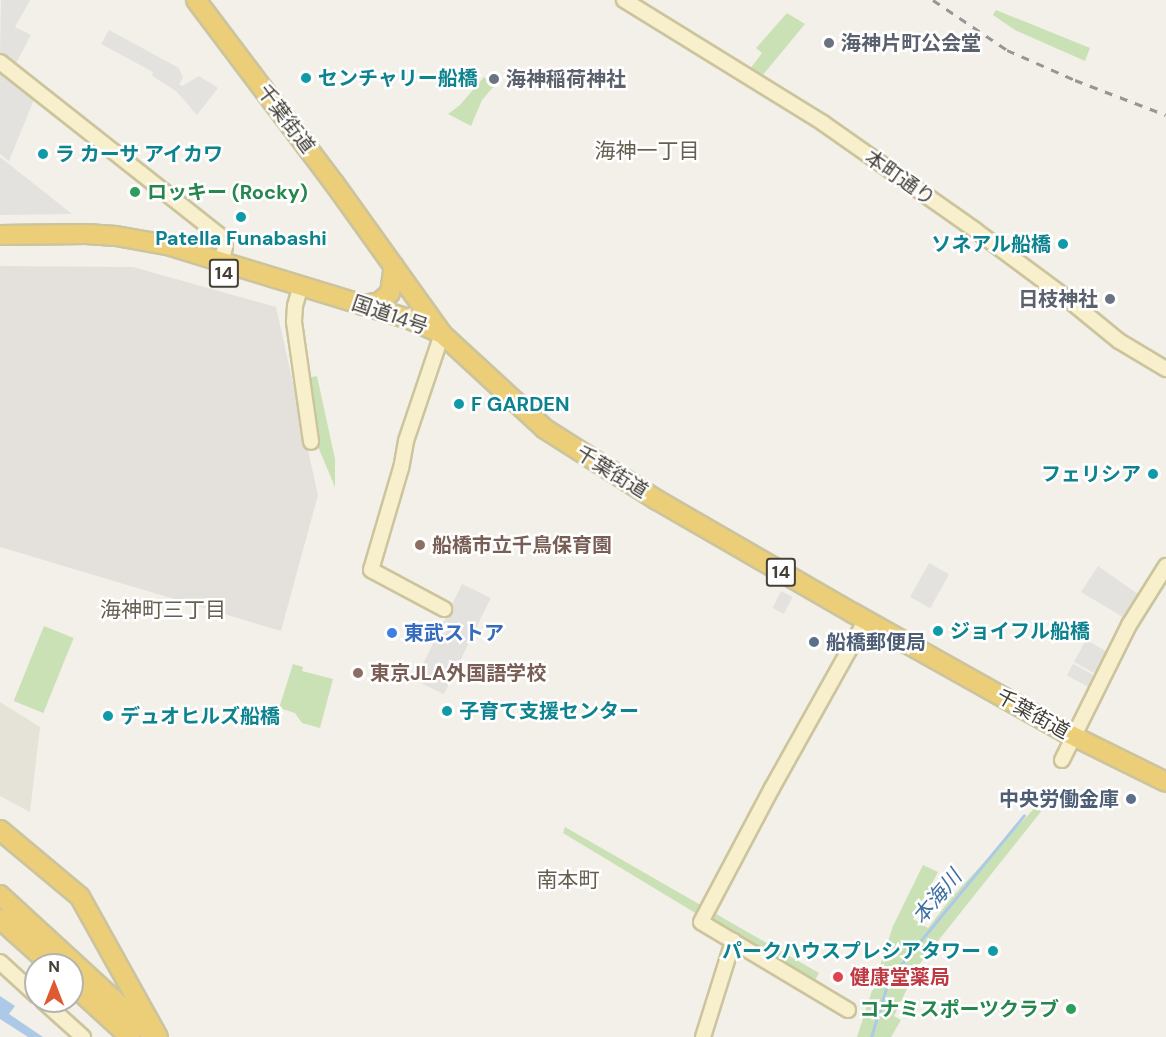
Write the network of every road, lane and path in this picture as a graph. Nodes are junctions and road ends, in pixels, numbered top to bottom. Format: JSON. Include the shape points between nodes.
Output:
{"nodes":[{"id":1,"x":196,"y":0,"type":"edge"},
{"id":2,"x":624,"y":0,"type":"edge"},
{"id":3,"x":0,"y":62,"type":"edge"},
{"id":4,"x":0,"y":235,"type":"edge"},
{"id":5,"x":0,"y":247,"type":"edge"},
{"id":6,"x":221,"y":266,"type":"junction"},
{"id":7,"x":394,"y":266,"type":"junction"},
{"id":8,"x":299,"y":291,"type":"junction"},
{"id":9,"x":363,"y":305,"type":"junction"},
{"id":10,"x":442,"y":334,"type":"junction"},
{"id":11,"x":1166,"y":369,"type":"edge"},
{"id":12,"x":311,"y":442,"type":"dead end"},
{"id":13,"x":1166,"y":566,"type":"edge"},
{"id":14,"x":444,"y":609,"type":"dead end"},
{"id":15,"x":866,"y":620,"type":"junction"},
{"id":16,"x":1074,"y":736,"type":"junction"},
{"id":17,"x":1062,"y":760,"type":"dead end"},
{"id":18,"x":1166,"y":782,"type":"edge"},
{"id":19,"x":0,"y":831,"type":"edge"},
{"id":20,"x":0,"y":895,"type":"edge"},
{"id":21,"x":0,"y":919,"type":"edge"},
{"id":22,"x":733,"y":941,"type":"junction"},
{"id":23,"x":38,"y":953,"type":"edge"},
{"id":24,"x":0,"y":962,"type":"edge"},
{"id":25,"x":24,"y":984,"type":"edge"},
{"id":26,"x":84,"y":995,"type":"edge"},
{"id":27,"x":848,"y":1010,"type":"dead end"},
{"id":28,"x":56,"y":1013,"type":"edge"},
{"id":29,"x":83,"y":1037,"type":"edge"},
{"id":30,"x":130,"y":1037,"type":"edge"},
{"id":31,"x":156,"y":1037,"type":"edge"},
{"id":32,"x":704,"y":1037,"type":"edge"}],
"edges":[{"from":1,"to":7,"type":"highway","name":"千葉街道","number":"14"},
{"from":2,"to":11,"type":"street","name":"本町通り","via":[[824,123],[975,230],[1119,341]]},
{"from":3,"to":6,"type":"street","via":[[220,236],[225,247]]},
{"from":4,"to":6,"type":"highway","name":"国道14号","number":"14","via":[[116,236],[167,245]]},
{"from":5,"to":6,"type":"highway","name":"国道14号","number":"14","via":[[115,248]]},
{"from":6,"to":8,"type":"highway","name":"国道14号","number":"14"},
{"from":7,"to":9,"type":"highway","via":[[390,293],[380,302]]},
{"from":7,"to":10,"type":"highway","name":"千葉街道","number":"14"},
{"from":8,"to":9,"type":"highway","name":"国道14号","number":"14"},
{"from":8,"to":10,"type":"highway","name":"国道14号","number":"14","via":[[408,331]]},
{"from":8,"to":12,"type":"street","via":[[294,322]]},
{"from":9,"to":10,"type":"highway","name":"国道14号","number":"14"},
{"from":10,"to":14,"type":"street","via":[[406,441],[371,570]]},
{"from":10,"to":15,"type":"highway","name":"千葉街道","number":"14","via":[[544,429],[657,500]]},
{"from":13,"to":16,"type":"street","via":[[1129,626]]},
{"from":15,"to":16,"type":"highway","name":"千葉街道","number":"14"},
{"from":15,"to":22,"type":"street","via":[[701,922]]},
{"from":16,"to":17,"type":"street"},
{"from":16,"to":18,"type":"highway","name":"千葉街道","number":"14"},
{"from":19,"to":31,"type":"highway","via":[[80,897]]},
{"from":20,"to":31,"type":"highway"},
{"from":21,"to":23,"type":"highway"},
{"from":22,"to":27,"type":"street"},
{"from":22,"to":32,"type":"street"},
{"from":24,"to":25,"type":"street"},
{"from":26,"to":30,"type":"highway"},
{"from":28,"to":29,"type":"street"}]}
